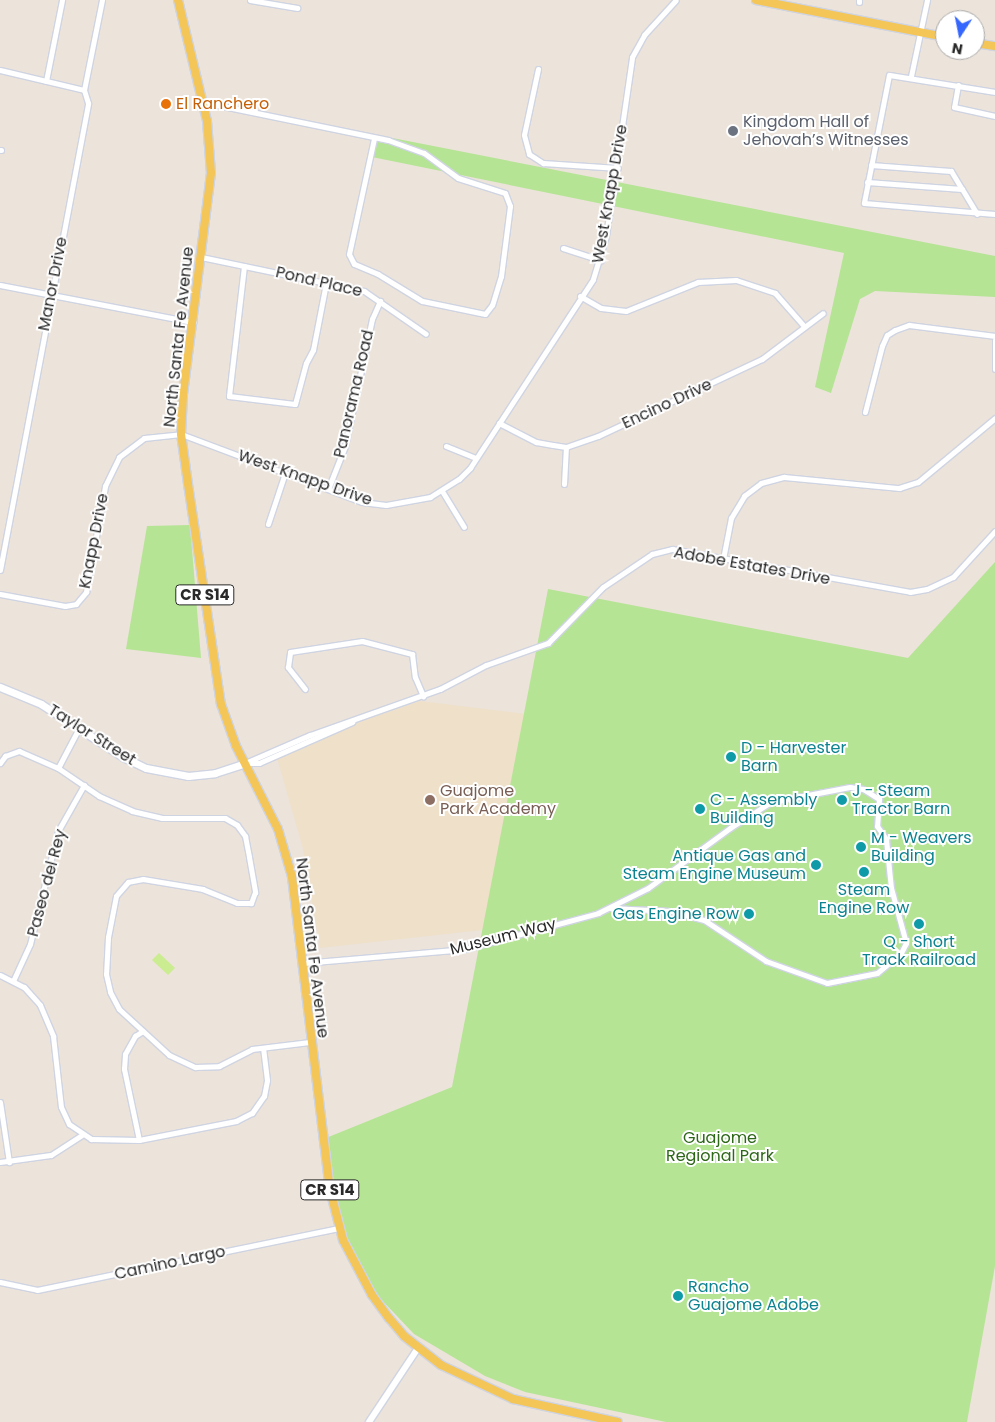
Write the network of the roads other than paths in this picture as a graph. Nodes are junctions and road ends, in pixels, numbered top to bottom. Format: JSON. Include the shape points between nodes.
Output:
{"nodes":[{"id":1,"x":62,"y":0,"type":"edge"},
{"id":2,"x":102,"y":0,"type":"edge"},
{"id":3,"x":178,"y":0,"type":"edge"},
{"id":4,"x":250,"y":0,"type":"edge"},
{"id":5,"x":676,"y":0,"type":"edge"},
{"id":6,"x":756,"y":0,"type":"edge"},
{"id":7,"x":927,"y":0,"type":"edge"},
{"id":8,"x":297,"y":8,"type":"dead end"},
{"id":9,"x":920,"y":33,"type":"junction"},
{"id":10,"x":935,"y":35,"type":"edge"},
{"id":11,"x":538,"y":69,"type":"dead end"},
{"id":12,"x":0,"y":70,"type":"edge"},
{"id":13,"x":910,"y":76,"type":"junction"},
{"id":14,"x":46,"y":81,"type":"junction"},
{"id":15,"x":958,"y":85,"type":"junction"},
{"id":16,"x":84,"y":90,"type":"junction"},
{"id":17,"x":995,"y":92,"type":"edge"},
{"id":18,"x":203,"y":102,"type":"junction"},
{"id":19,"x":995,"y":116,"type":"edge"},
{"id":20,"x":374,"y":138,"type":"junction"},
{"id":21,"x":871,"y":165,"type":"junction"},
{"id":22,"x":618,"y":168,"type":"junction"},
{"id":23,"x":868,"y":182,"type":"junction"},
{"id":24,"x":962,"y":189,"type":"junction"},
{"id":25,"x":977,"y":214,"type":"junction"},
{"id":26,"x":995,"y":214,"type":"edge"},
{"id":27,"x":563,"y":248,"type":"dead end"},
{"id":28,"x":201,"y":257,"type":"junction"},
{"id":29,"x":601,"y":260,"type":"junction"},
{"id":30,"x":244,"y":266,"type":"junction"},
{"id":31,"x":326,"y":283,"type":"junction"},
{"id":32,"x":0,"y":285,"type":"edge"},
{"id":33,"x":51,"y":295,"type":"junction"},
{"id":34,"x":580,"y":296,"type":"junction"},
{"id":35,"x":380,"y":300,"type":"junction"},
{"id":36,"x":823,"y":313,"type":"dead end"},
{"id":37,"x":193,"y":322,"type":"junction"},
{"id":38,"x":804,"y":326,"type":"junction"},
{"id":39,"x":426,"y":334,"type":"dead end"},
{"id":40,"x":995,"y":336,"type":"edge"},
{"id":41,"x":995,"y":340,"type":"edge"},
{"id":42,"x":995,"y":369,"type":"edge"},
{"id":43,"x":865,"y":412,"type":"dead end"},
{"id":44,"x":995,"y":418,"type":"edge"},
{"id":45,"x":499,"y":423,"type":"junction"},
{"id":46,"x":181,"y":434,"type":"junction"},
{"id":47,"x":446,"y":446,"type":"dead end"},
{"id":48,"x":566,"y":446,"type":"junction"},
{"id":49,"x":476,"y":458,"type":"junction"},
{"id":50,"x":285,"y":473,"type":"junction"},
{"id":51,"x":564,"y":484,"type":"dead end"},
{"id":52,"x":328,"y":489,"type":"junction"},
{"id":53,"x":442,"y":491,"type":"junction"},
{"id":54,"x":268,"y":524,"type":"dead end"},
{"id":55,"x":464,"y":528,"type":"dead end"},
{"id":56,"x":995,"y":531,"type":"edge"},
{"id":57,"x":723,"y":558,"type":"junction"},
{"id":58,"x":0,"y":570,"type":"edge"},
{"id":59,"x":0,"y":594,"type":"edge"},
{"id":60,"x":0,"y":687,"type":"edge"},
{"id":61,"x":305,"y":689,"type":"dead end"},
{"id":62,"x":423,"y":696,"type":"junction"},
{"id":63,"x":80,"y":728,"type":"junction"},
{"id":64,"x":0,"y":763,"type":"edge"},
{"id":65,"x":245,"y":763,"type":"junction"},
{"id":66,"x":58,"y":768,"type":"junction"},
{"id":67,"x":84,"y":785,"type":"junction"},
{"id":68,"x":611,"y":908,"type":"junction"},
{"id":69,"x":303,"y":963,"type":"junction"},
{"id":70,"x":0,"y":975,"type":"edge"},
{"id":71,"x":13,"y":981,"type":"junction"},
{"id":72,"x":143,"y":1031,"type":"junction"},
{"id":73,"x":310,"y":1042,"type":"junction"},
{"id":74,"x":263,"y":1048,"type":"junction"},
{"id":75,"x":0,"y":1102,"type":"edge"},
{"id":76,"x":82,"y":1135,"type":"junction"},
{"id":77,"x":139,"y":1140,"type":"junction"},
{"id":78,"x":0,"y":1162,"type":"edge"},
{"id":79,"x":9,"y":1162,"type":"junction"},
{"id":80,"x":339,"y":1228,"type":"junction"},
{"id":81,"x":0,"y":1282,"type":"edge"},
{"id":82,"x":418,"y":1348,"type":"junction"},
{"id":83,"x":369,"y":1422,"type":"edge"},
{"id":84,"x":618,"y":1422,"type":"edge"}],
"edges":[{"from":1,"to":14,"type":"street"},
{"from":2,"to":16,"type":"street","name":"Manor Drive"},
{"from":3,"to":18,"type":"main road","name":"North Santa Fe Avenue","number":"CR S14"},
{"from":4,"to":8,"type":"street"},
{"from":5,"to":22,"type":"street","name":"West Knapp Drive","via":[[644,35],[632,57]]},
{"from":6,"to":9,"type":"main road"},
{"from":7,"to":9,"type":"street"},
{"from":9,"to":10,"type":"main road"},
{"from":9,"to":13,"type":"street"},
{"from":11,"to":22,"type":"street","via":[[524,135],[529,154],[543,163]]},
{"from":12,"to":14,"type":"street"},
{"from":13,"to":15,"type":"street"},
{"from":13,"to":21,"type":"street","via":[[910,79],[889,75]]},
{"from":14,"to":16,"type":"street"},
{"from":15,"to":17,"type":"street"},
{"from":15,"to":19,"type":"street","via":[[954,107]]},
{"from":16,"to":33,"type":"street","name":"Manor Drive","via":[[88,103]]},
{"from":18,"to":20,"type":"street"},
{"from":18,"to":28,"type":"main road","name":"North Santa Fe Avenue","number":"CR S14","via":[[211,174]]},
{"from":20,"to":20,"type":"street","via":[[349,254],[354,264],[378,274],[422,301],[485,314],[492,305],[502,276],[510,206],[505,193],[458,178],[424,153]]},
{"from":21,"to":23,"type":"street"},
{"from":21,"to":24,"type":"street","via":[[951,171]]},
{"from":22,"to":29,"type":"street","name":"West Knapp Drive"},
{"from":23,"to":24,"type":"street"},
{"from":23,"to":25,"type":"street","via":[[864,203]]},
{"from":24,"to":25,"type":"street"},
{"from":25,"to":26,"type":"street"},
{"from":27,"to":29,"type":"street"},
{"from":28,"to":30,"type":"street","name":"Pond Place"},
{"from":28,"to":37,"type":"main road","name":"North Santa Fe Avenue","number":"CR S14"},
{"from":29,"to":34,"type":"street","name":"West Knapp Drive"},
{"from":30,"to":31,"type":"street","name":"Pond Place"},
{"from":30,"to":31,"type":"street","via":[[230,396],[290,406],[295,404],[313,350]]},
{"from":31,"to":35,"type":"street","name":"Pond Place","via":[[364,291]]},
{"from":32,"to":33,"type":"street"},
{"from":33,"to":37,"type":"street"},
{"from":33,"to":58,"type":"street","name":"Manor Drive"},
{"from":34,"to":38,"type":"street","via":[[601,308],[626,311],[698,282],[736,280],[775,293]]},
{"from":34,"to":45,"type":"street","name":"West Knapp Drive"},
{"from":35,"to":39,"type":"street","name":"Pond Place"},
{"from":35,"to":52,"type":"street","name":"Panorama Road","via":[[372,319],[345,446]]},
{"from":36,"to":38,"type":"street","name":"Encino Drive"},
{"from":37,"to":46,"type":"main road","name":"North Santa Fe Avenue","number":"CR S14"},
{"from":38,"to":48,"type":"street","name":"Encino Drive","via":[[762,359],[598,436]]},
{"from":40,"to":43,"type":"street","via":[[909,325],[895,330],[887,335],[882,346]]},
{"from":41,"to":42,"type":"street"},
{"from":44,"to":57,"type":"street","via":[[918,482],[899,488],[784,476],[761,483],[744,496],[731,518]]},
{"from":45,"to":48,"type":"street","name":"Encino Drive","via":[[536,442]]},
{"from":45,"to":49,"type":"street","name":"West Knapp Drive"},
{"from":46,"to":50,"type":"street","name":"West Knapp Drive"},
{"from":46,"to":59,"type":"street","name":"Knapp Drive","via":[[144,438],[119,457],[99,506],[86,592],[76,604],[65,606]]},
{"from":46,"to":65,"type":"main road","name":"North Santa Fe Avenue","number":"CR S14","via":[[221,704]]},
{"from":47,"to":49,"type":"street"},
{"from":48,"to":51,"type":"street"},
{"from":49,"to":53,"type":"street","name":"West Knapp Drive","via":[[459,479]]},
{"from":50,"to":52,"type":"street","name":"West Knapp Drive"},
{"from":50,"to":54,"type":"street"},
{"from":52,"to":53,"type":"street","name":"West Knapp Drive","via":[[362,502],[386,505],[430,497]]},
{"from":53,"to":55,"type":"street"},
{"from":56,"to":57,"type":"street","name":"Adobe Estates Drive","via":[[953,577],[915,592]]},
{"from":57,"to":62,"type":"street","name":"Adobe Estates Drive","via":[[672,549],[652,554],[603,587],[548,643],[486,665]]},
{"from":60,"to":63,"type":"main road","name":"Taylor Street","via":[[41,704]]},
{"from":61,"to":62,"type":"street","via":[[288,667],[290,652],[362,641],[412,654],[415,678]]},
{"from":62,"to":65,"type":"street","name":"Adobe Estates Drive","via":[[354,720],[344,728],[264,761]]},
{"from":63,"to":65,"type":"main road","name":"Taylor Street","via":[[132,763],[165,773],[188,776],[215,773]]},
{"from":63,"to":66,"type":"street"},
{"from":64,"to":66,"type":"street","via":[[5,756],[20,751]]},
{"from":65,"to":69,"type":"main road","name":"North Santa Fe Avenue","number":"CR S14","via":[[286,853]]},
{"from":66,"to":67,"type":"street"},
{"from":67,"to":71,"type":"street","name":"Paseo del Rey","via":[[58,831],[30,944]]},
{"from":67,"to":72,"type":"street","via":[[132,811],[162,818],[225,818],[237,825],[245,836],[255,892],[251,903],[246,905],[204,889],[142,879],[128,882],[116,896],[108,937],[106,974],[110,992],[119,1009]]},
{"from":68,"to":68,"type":"street","name":"Museum Way","via":[[674,871],[730,828],[771,802],[850,787],[863,789],[879,800],[877,826],[886,839],[891,888],[906,943],[901,952],[877,973],[828,983],[766,961],[704,920],[670,911]]},
{"from":68,"to":69,"type":"street","name":"Museum Way","via":[[465,949]]},
{"from":69,"to":73,"type":"main road","name":"North Santa Fe Avenue","number":"CR S14"},
{"from":70,"to":71,"type":"street"},
{"from":71,"to":76,"type":"street","via":[[24,987],[46,1016],[53,1036],[61,1107],[69,1124]]},
{"from":72,"to":74,"type":"street","via":[[179,1062],[195,1067],[219,1066],[245,1051]]},
{"from":72,"to":77,"type":"street","via":[[135,1036],[125,1054],[124,1070]]},
{"from":73,"to":74,"type":"street"},
{"from":73,"to":80,"type":"main road","name":"North Santa Fe Avenue","number":"CR S14","via":[[330,1190]]},
{"from":74,"to":77,"type":"street","via":[[267,1080],[264,1096],[252,1113],[236,1120]]},
{"from":75,"to":79,"type":"street"},
{"from":76,"to":77,"type":"street","via":[[102,1142]]},
{"from":76,"to":79,"type":"street","via":[[51,1155]]},
{"from":78,"to":79,"type":"street"},
{"from":80,"to":81,"type":"street","name":"Camino Largo","via":[[37,1290]]},
{"from":80,"to":82,"type":"main road","name":"North Santa Fe Avenue","number":"CR S14","via":[[372,1295],[404,1336]]},
{"from":82,"to":83,"type":"street"},
{"from":82,"to":84,"type":"main road","name":"North Santa Fe Avenue","number":"CR S14","via":[[442,1366],[513,1399]]}]}
